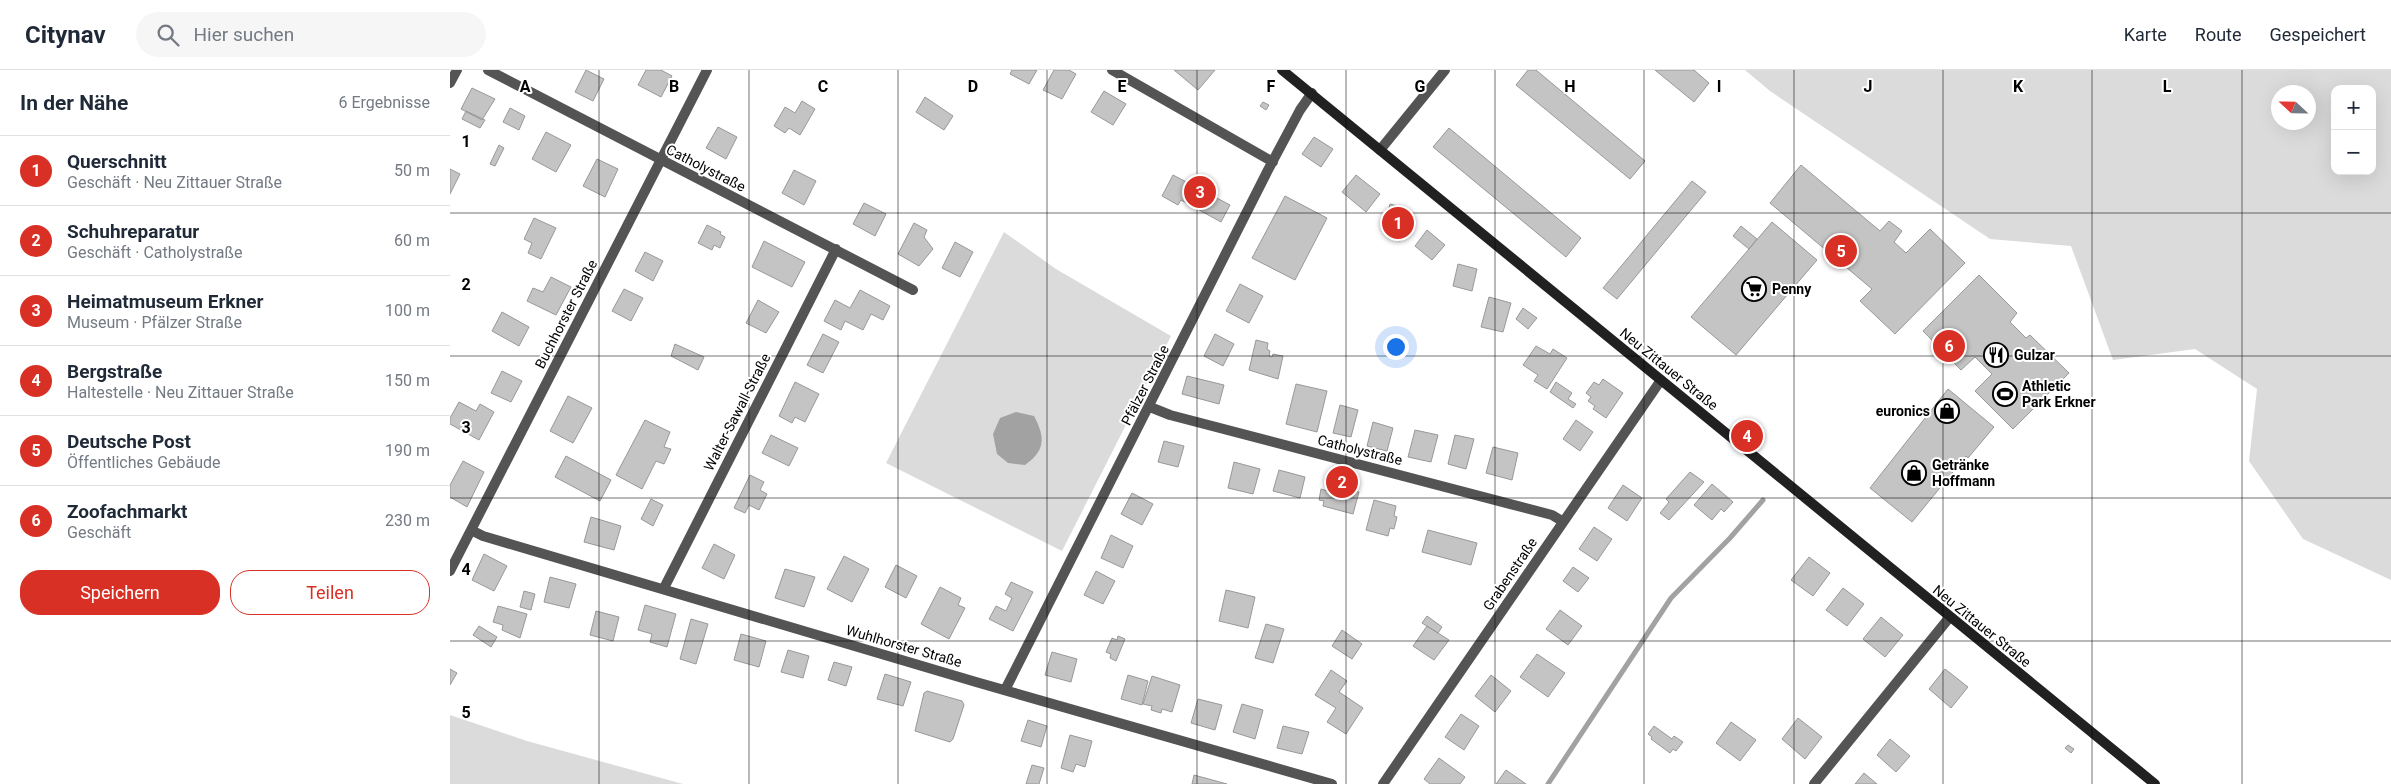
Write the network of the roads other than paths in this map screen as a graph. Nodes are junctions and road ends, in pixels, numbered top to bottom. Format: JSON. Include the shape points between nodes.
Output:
{"nodes":[{"id":1,"x":457,"y":70,"type":"edge"},
{"id":2,"x":488,"y":70,"type":"edge"},
{"id":3,"x":707,"y":70,"type":"edge"},
{"id":4,"x":1112,"y":70,"type":"edge"},
{"id":5,"x":1282,"y":70,"type":"edge"},
{"id":6,"x":1445,"y":70,"type":"edge"},
{"id":7,"x":450,"y":83,"type":"edge"},
{"id":8,"x":1312,"y":93,"type":"junction"},
{"id":9,"x":1380,"y":150,"type":"junction"},
{"id":10,"x":661,"y":160,"type":"junction"},
{"id":11,"x":1273,"y":162,"type":"junction"},
{"id":12,"x":836,"y":249,"type":"junction"},
{"id":13,"x":913,"y":290,"type":"dead end"},
{"id":14,"x":1661,"y":380,"type":"junction"},
{"id":15,"x":1150,"y":407,"type":"junction"},
{"id":16,"x":1562,"y":521,"type":"junction"},
{"id":17,"x":471,"y":530,"type":"junction"},
{"id":18,"x":450,"y":571,"type":"edge"},
{"id":19,"x":664,"y":588,"type":"junction"},
{"id":20,"x":1949,"y":618,"type":"junction"},
{"id":21,"x":1005,"y":690,"type":"junction"},
{"id":22,"x":1332,"y":784,"type":"edge"},
{"id":23,"x":1383,"y":784,"type":"edge"},
{"id":24,"x":1814,"y":784,"type":"edge"},
{"id":25,"x":2154,"y":784,"type":"edge"}],
"edges":[{"from":1,"to":7,"type":"street"},
{"from":2,"to":10,"type":"street","name":"Catholystraße"},
{"from":3,"to":10,"type":"street","name":"Buchhorster Straße"},
{"from":4,"to":11,"type":"street"},
{"from":5,"to":8,"type":"main road","name":"Neu Zittauer Straße"},
{"from":6,"to":9,"type":"street"},
{"from":8,"to":9,"type":"main road","name":"Neu Zittauer Straße"},
{"from":8,"to":11,"type":"street","name":"Pfälzer Straße"},
{"from":9,"to":14,"type":"main road","name":"Neu Zittauer Straße"},
{"from":10,"to":12,"type":"street","name":"Catholystraße"},
{"from":10,"to":17,"type":"street","name":"Buchhorster Straße"},
{"from":11,"to":15,"type":"street","name":"Pfälzer Straße"},
{"from":12,"to":13,"type":"street","name":"Catholystraße"},
{"from":12,"to":19,"type":"street","name":"Walter-Sawall-Straße"},
{"from":14,"to":16,"type":"street","name":"Grabenstraße"},
{"from":14,"to":20,"type":"main road","name":"Neu Zittauer Straße"},
{"from":15,"to":16,"type":"street","name":"Catholystraße","via":[[1170,415],[1552,514]]},
{"from":15,"to":21,"type":"street","name":"Pfälzer Straße"},
{"from":16,"to":23,"type":"street","name":"Grabenstraße"},
{"from":17,"to":18,"type":"street","name":"Buchhorster Straße"},
{"from":17,"to":19,"type":"street","name":"Wuhlhorster Straße"},
{"from":19,"to":21,"type":"street","name":"Wuhlhorster Straße"},
{"from":20,"to":24,"type":"street"},
{"from":20,"to":25,"type":"main road","name":"Neu Zittauer Straße"},
{"from":21,"to":22,"type":"street","name":"Wuhlhorster Straße"}]}
